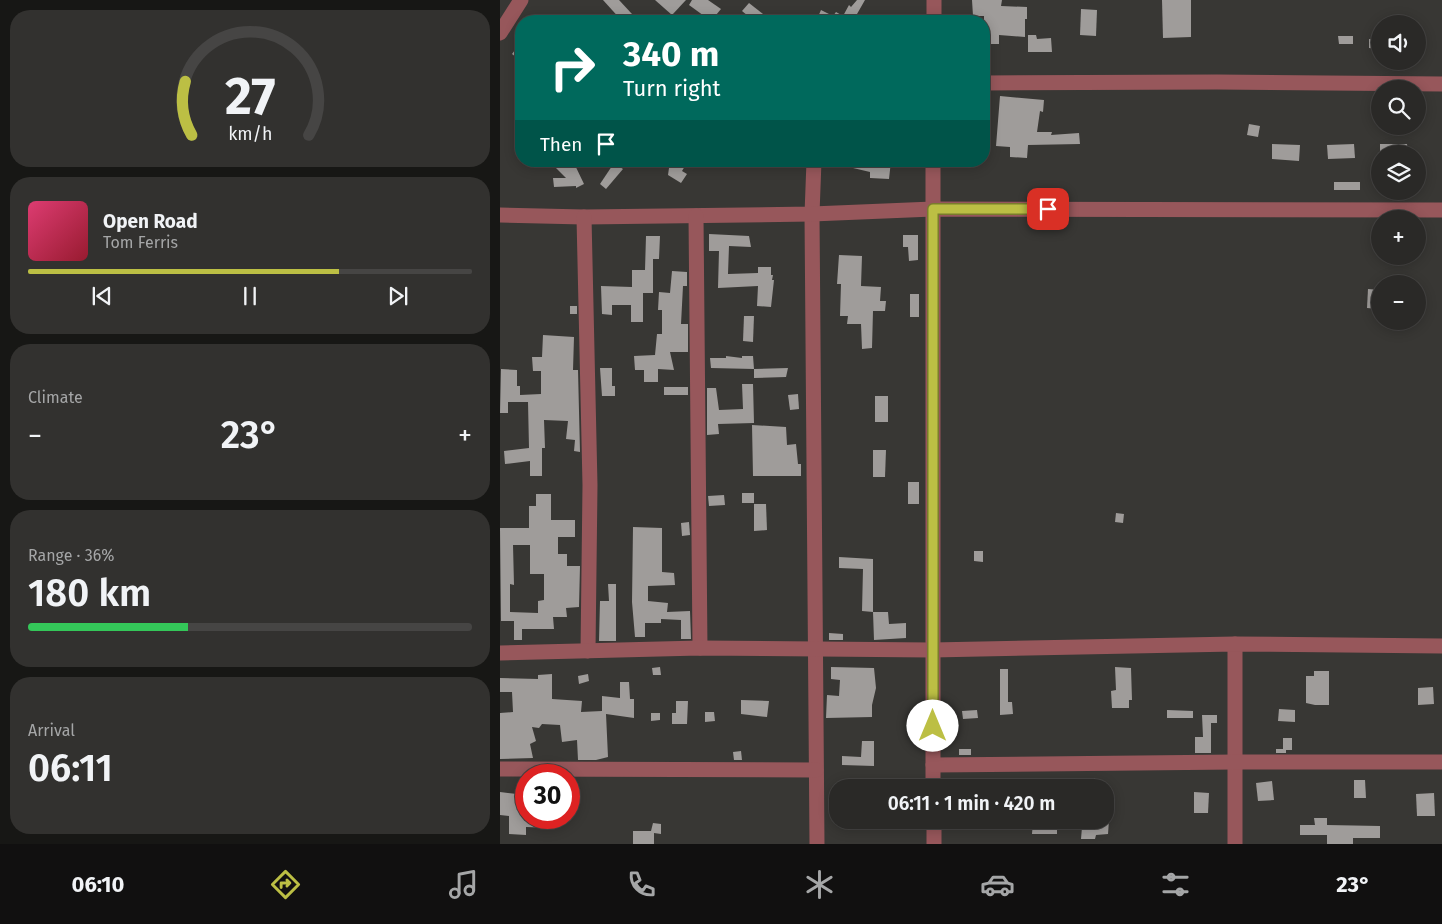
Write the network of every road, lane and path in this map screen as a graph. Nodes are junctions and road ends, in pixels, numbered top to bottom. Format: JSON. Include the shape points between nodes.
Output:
{"nodes":[{"id":1,"x":521,"y":0,"type":"edge"},
{"id":2,"x":934,"y":0,"type":"edge"},
{"id":3,"x":934,"y":15,"type":"edge"},
{"id":4,"x":500,"y":33,"type":"edge"},
{"id":5,"x":990,"y":83,"type":"edge"},
{"id":6,"x":1442,"y":84,"type":"edge"},
{"id":7,"x":814,"y":167,"type":"edge"},
{"id":8,"x":933,"y":167,"type":"edge"},
{"id":9,"x":933,"y":209,"type":"junction"},
{"id":10,"x":1442,"y":210,"type":"edge"},
{"id":11,"x":812,"y":214,"type":"junction"},
{"id":12,"x":500,"y":215,"type":"edge"},
{"id":13,"x":696,"y":216,"type":"junction"},
{"id":14,"x":584,"y":217,"type":"junction"},
{"id":15,"x":1235,"y":644,"type":"junction"},
{"id":16,"x":1442,"y":646,"type":"edge"},
{"id":17,"x":700,"y":648,"type":"junction"},
{"id":18,"x":815,"y":649,"type":"junction"},
{"id":19,"x":588,"y":650,"type":"junction"},
{"id":20,"x":932,"y":650,"type":"junction"},
{"id":21,"x":500,"y":653,"type":"edge"},
{"id":22,"x":1235,"y":762,"type":"junction"},
{"id":23,"x":1442,"y":762,"type":"edge"},
{"id":24,"x":933,"y":764,"type":"junction"},
{"id":25,"x":500,"y":769,"type":"edge"},
{"id":26,"x":816,"y":770,"type":"junction"},
{"id":27,"x":933,"y":779,"type":"edge"},
{"id":28,"x":934,"y":829,"type":"edge"},
{"id":29,"x":817,"y":844,"type":"edge"},
{"id":30,"x":934,"y":844,"type":"edge"},
{"id":31,"x":1235,"y":844,"type":"edge"}],
"edges":[{"from":1,"to":4,"type":"street"},
{"from":2,"to":3,"type":"street"},
{"from":5,"to":6,"type":"street"},
{"from":7,"to":11,"type":"street"},
{"from":8,"to":9,"type":"street"},
{"from":9,"to":10,"type":"street"},
{"from":9,"to":11,"type":"street"},
{"from":9,"to":20,"type":"street"},
{"from":11,"to":13,"type":"street"},
{"from":11,"to":18,"type":"street"},
{"from":12,"to":14,"type":"street"},
{"from":13,"to":14,"type":"street"},
{"from":13,"to":17,"type":"street"},
{"from":14,"to":19,"type":"street","via":[[590,485]]},
{"from":15,"to":16,"type":"street"},
{"from":15,"to":20,"type":"street"},
{"from":15,"to":22,"type":"street"},
{"from":17,"to":18,"type":"street"},
{"from":17,"to":19,"type":"street"},
{"from":18,"to":20,"type":"street"},
{"from":18,"to":26,"type":"street"},
{"from":19,"to":21,"type":"street"},
{"from":20,"to":24,"type":"street"},
{"from":22,"to":23,"type":"street"},
{"from":22,"to":24,"type":"street"},
{"from":22,"to":31,"type":"street"},
{"from":24,"to":27,"type":"street"},
{"from":25,"to":26,"type":"street"},
{"from":26,"to":29,"type":"street"},
{"from":28,"to":30,"type":"street"}]}
